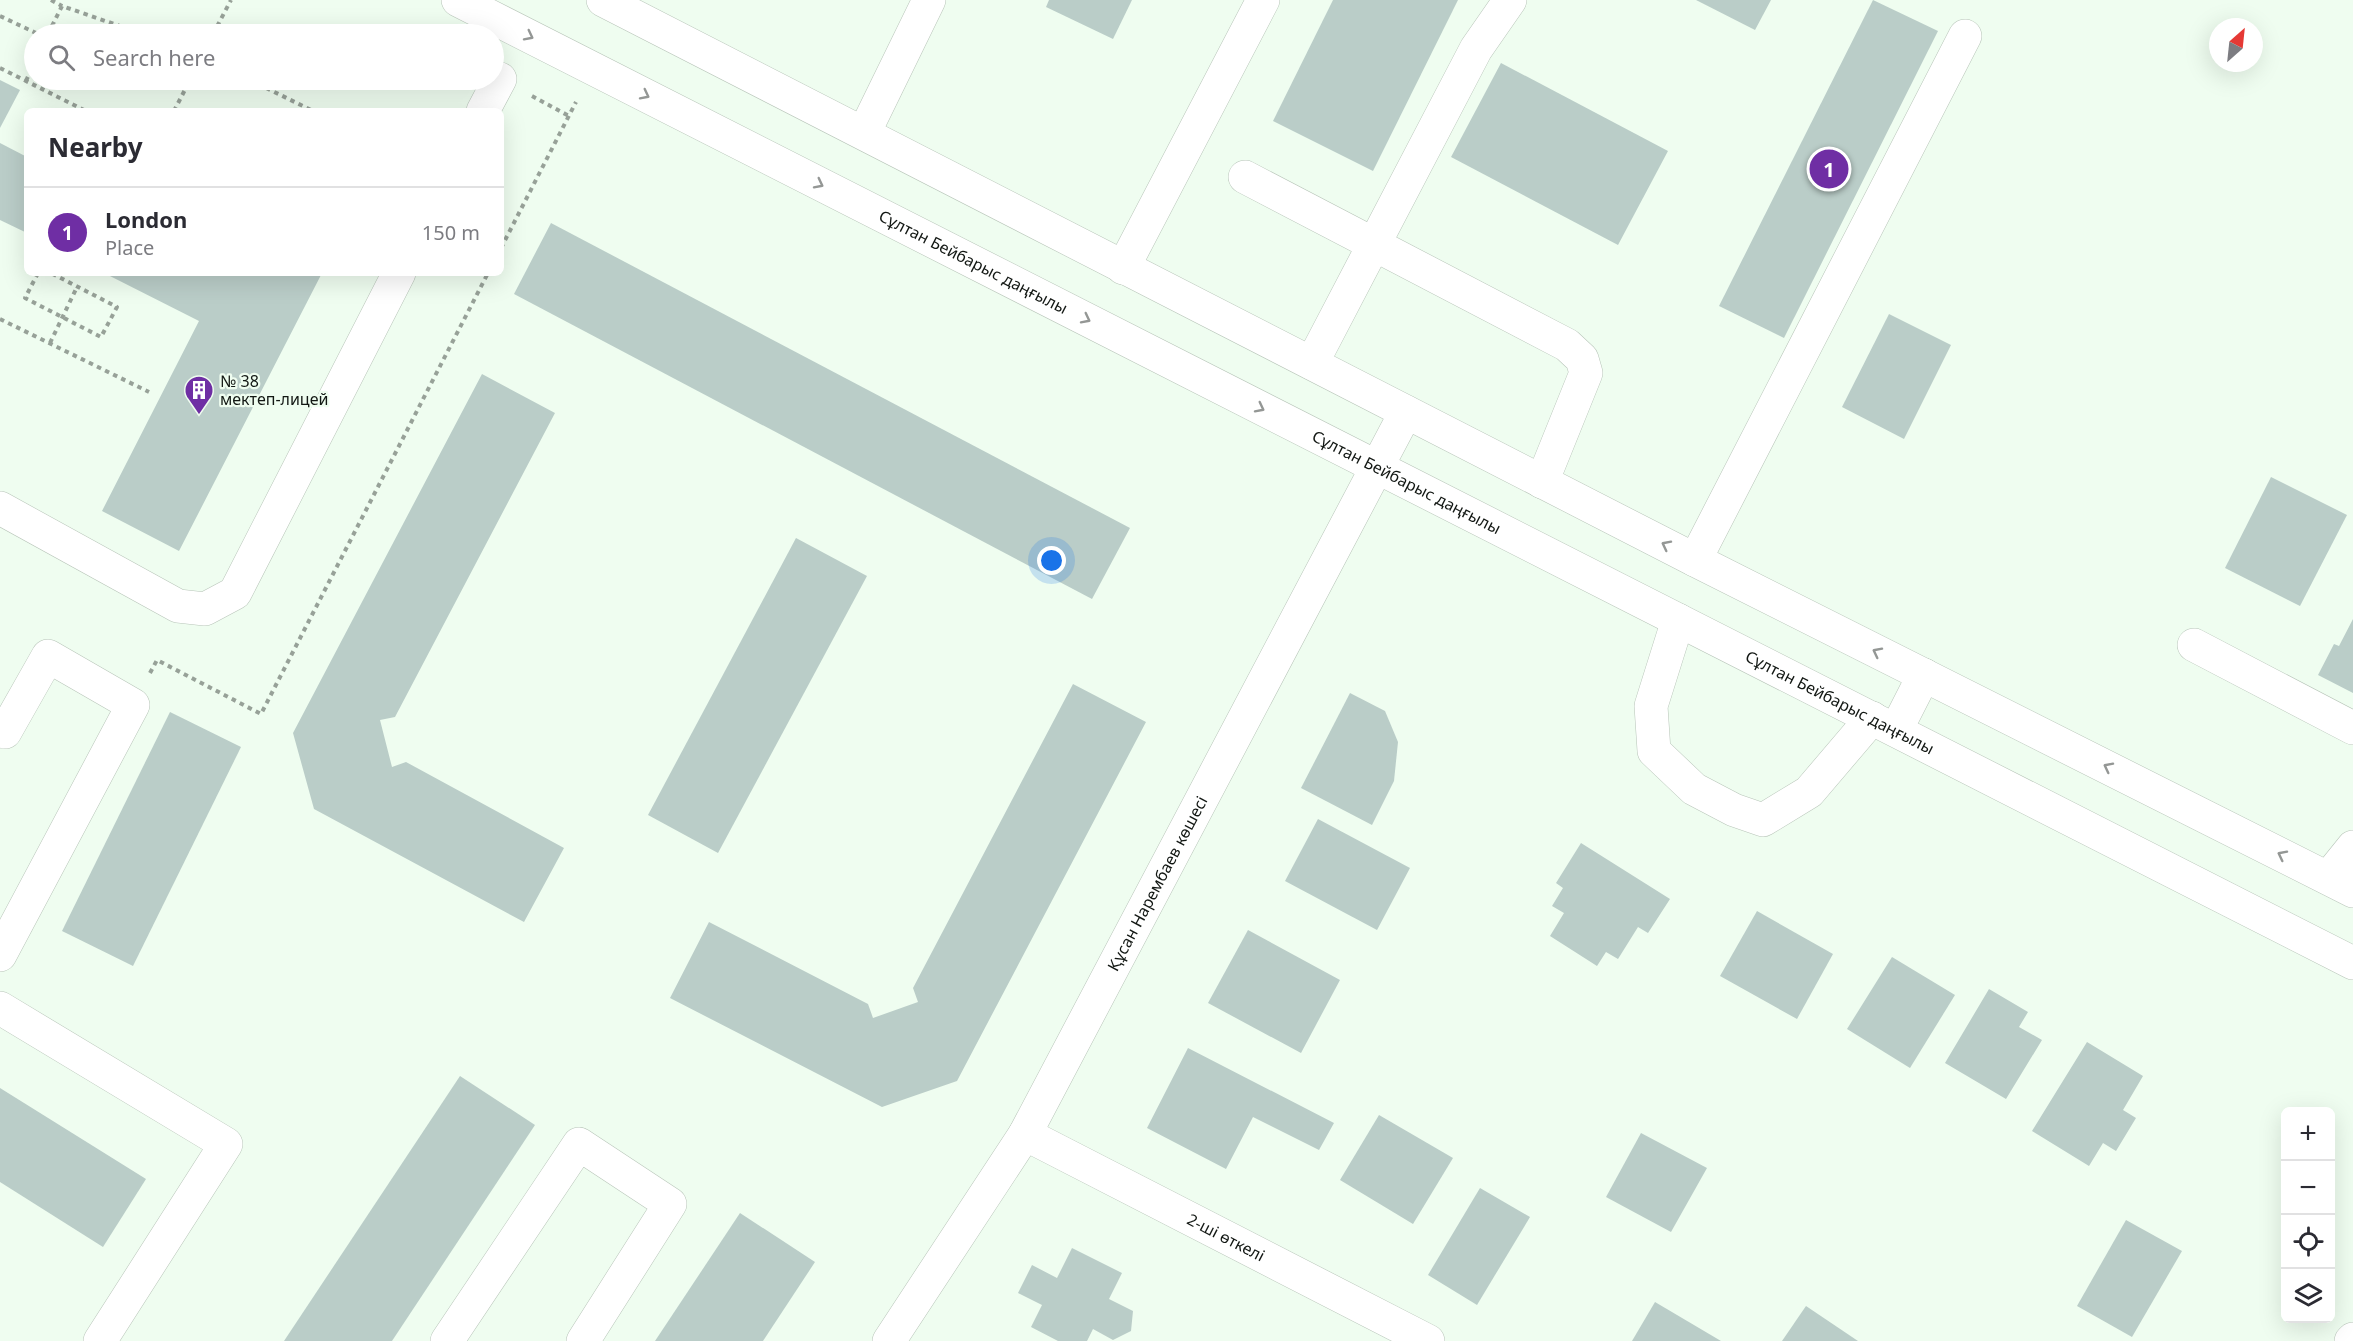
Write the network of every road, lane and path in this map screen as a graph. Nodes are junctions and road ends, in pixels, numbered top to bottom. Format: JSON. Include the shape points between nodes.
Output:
{"nodes":[{"id":1,"x":51,"y":0,"type":"edge"},
{"id":2,"x":458,"y":0,"type":"edge"},
{"id":3,"x":603,"y":0,"type":"edge"},
{"id":4,"x":929,"y":0,"type":"edge"},
{"id":5,"x":1263,"y":0,"type":"edge"},
{"id":6,"x":1510,"y":0,"type":"edge"},
{"id":7,"x":228,"y":1,"type":"edge"},
{"id":8,"x":62,"y":6,"type":"junction"},
{"id":9,"x":0,"y":16,"type":"edge"},
{"id":10,"x":53,"y":24,"type":"edge"},
{"id":11,"x":114,"y":24,"type":"edge"},
{"id":12,"x":218,"y":24,"type":"edge"},
{"id":13,"x":24,"y":27,"type":"edge"},
{"id":14,"x":1965,"y":36,"type":"dead end"},
{"id":15,"x":0,"y":68,"type":"edge"},
{"id":16,"x":593,"y":69,"type":"junction"},
{"id":17,"x":24,"y":80,"type":"edge"},
{"id":18,"x":44,"y":90,"type":"edge"},
{"id":19,"x":185,"y":90,"type":"edge"},
{"id":20,"x":270,"y":90,"type":"edge"},
{"id":21,"x":494,"y":90,"type":"edge"},
{"id":22,"x":80,"y":108,"type":"edge"},
{"id":23,"x":176,"y":108,"type":"edge"},
{"id":24,"x":307,"y":108,"type":"edge"},
{"id":25,"x":485,"y":108,"type":"edge"},
{"id":26,"x":864,"y":134,"type":"junction"},
{"id":27,"x":1245,"y":177,"type":"dead end"},
{"id":28,"x":504,"y":242,"type":"edge"},
{"id":29,"x":1374,"y":244,"type":"junction"},
{"id":30,"x":1123,"y":268,"type":"junction"},
{"id":31,"x":36,"y":276,"type":"edge"},
{"id":32,"x":57,"y":276,"type":"edge"},
{"id":33,"x":397,"y":276,"type":"edge"},
{"id":34,"x":486,"y":276,"type":"edge"},
{"id":35,"x":77,"y":287,"type":"junction"},
{"id":36,"x":63,"y":317,"type":"junction"},
{"id":37,"x":0,"y":319,"type":"edge"},
{"id":38,"x":50,"y":343,"type":"junction"},
{"id":39,"x":1312,"y":363,"type":"junction"},
{"id":40,"x":149,"y":392,"type":"dead end"},
{"id":41,"x":1406,"y":412,"type":"junction"},
{"id":42,"x":1377,"y":467,"type":"junction"},
{"id":43,"x":1542,"y":482,"type":"junction"},
{"id":44,"x":0,"y":508,"type":"edge"},
{"id":45,"x":1695,"y":560,"type":"junction"},
{"id":46,"x":1678,"y":620,"type":"junction"},
{"id":47,"x":2194,"y":645,"type":"dead end"},
{"id":48,"x":1924,"y":675,"type":"junction"},
{"id":49,"x":133,"y":705,"type":"junction"},
{"id":50,"x":1884,"y":724,"type":"junction"},
{"id":51,"x":2353,"y":728,"type":"edge"},
{"id":52,"x":2,"y":734,"type":"edge"},
{"id":53,"x":2353,"y":847,"type":"edge"},
{"id":54,"x":2340,"y":884,"type":"edge"},
{"id":55,"x":0,"y":955,"type":"edge"},
{"id":56,"x":2353,"y":963,"type":"edge"},
{"id":57,"x":0,"y":1008,"type":"edge"},
{"id":58,"x":1025,"y":1134,"type":"junction"},
{"id":59,"x":100,"y":1341,"type":"edge"},
{"id":60,"x":447,"y":1341,"type":"edge"},
{"id":61,"x":583,"y":1341,"type":"edge"},
{"id":62,"x":888,"y":1341,"type":"edge"},
{"id":63,"x":1428,"y":1341,"type":"edge"}],
"edges":[{"from":1,"to":8,"type":"path"},
{"from":2,"to":16,"type":"main road","name":"Сұлтан Бейбарыс даңғылы","one_way":true},
{"from":3,"to":26,"type":"main road"},
{"from":4,"to":26,"type":"main road"},
{"from":5,"to":30,"type":"main road"},
{"from":6,"to":29,"type":"main road","via":[[1476,49]]},
{"from":7,"to":12,"type":"path"},
{"from":8,"to":10,"type":"path"},
{"from":8,"to":11,"type":"path"},
{"from":9,"to":13,"type":"path"},
{"from":14,"to":45,"type":"main road"},
{"from":15,"to":17,"type":"path"},
{"from":16,"to":28,"type":"path"},
{"from":16,"to":42,"type":"main road","name":"Сұлтан Бейбарыс даңғылы","one_way":true},
{"from":18,"to":22,"type":"path"},
{"from":19,"to":23,"type":"path"},
{"from":20,"to":24,"type":"path"},
{"from":21,"to":25,"type":"main road"},
{"from":26,"to":30,"type":"main road"},
{"from":27,"to":29,"type":"main road"},
{"from":29,"to":39,"type":"main road"},
{"from":29,"to":43,"type":"main road","via":[[1567,345],[1582,359],[1586,373]]},
{"from":30,"to":39,"type":"main road"},
{"from":31,"to":36,"type":"path","via":[[25,298]]},
{"from":32,"to":35,"type":"path"},
{"from":33,"to":44,"type":"main road","via":[[235,593],[205,609],[178,606]]},
{"from":34,"to":49,"type":"path","via":[[261,714],[157,660]]},
{"from":35,"to":36,"type":"path"},
{"from":35,"to":36,"type":"path","via":[[117,307],[101,337]]},
{"from":36,"to":38,"type":"path"},
{"from":37,"to":38,"type":"path"},
{"from":38,"to":40,"type":"path"},
{"from":39,"to":41,"type":"main road"},
{"from":41,"to":42,"type":"main road","name":"Құсан Нарембаев көшесі"},
{"from":41,"to":43,"type":"main road"},
{"from":42,"to":46,"type":"main road","name":"Сұлтан Бейбарыс даңғылы"},
{"from":42,"to":58,"type":"main road","name":"Құсан Нарембаев көшесі"},
{"from":45,"to":43,"type":"main road","one_way":true},
{"from":48,"to":45,"type":"main road","one_way":true},
{"from":46,"to":50,"type":"main road","name":"Сұлтан Бейбарыс даңғылы"},
{"from":46,"to":50,"type":"main road","via":[[1651,706],[1654,751],[1694,789],[1734,810],[1763,820],[1809,792]]},
{"from":47,"to":51,"type":"main road"},
{"from":48,"to":50,"type":"main road"},
{"from":54,"to":48,"type":"main road","one_way":true},
{"from":49,"to":52,"type":"main road","via":[[48,656]]},
{"from":49,"to":55,"type":"main road"},
{"from":50,"to":56,"type":"main road","name":"Сұлтан Бейбарыс даңғылы"},
{"from":53,"to":54,"type":"main road"},
{"from":57,"to":59,"type":"main road","via":[[226,1144]]},
{"from":58,"to":62,"type":"main road","name":"Құсан Нарембаев көшесі"},
{"from":58,"to":63,"type":"main road","name":"2-ші өткелі"},
{"from":60,"to":61,"type":"main road","via":[[579,1144],[670,1204]]}]}
